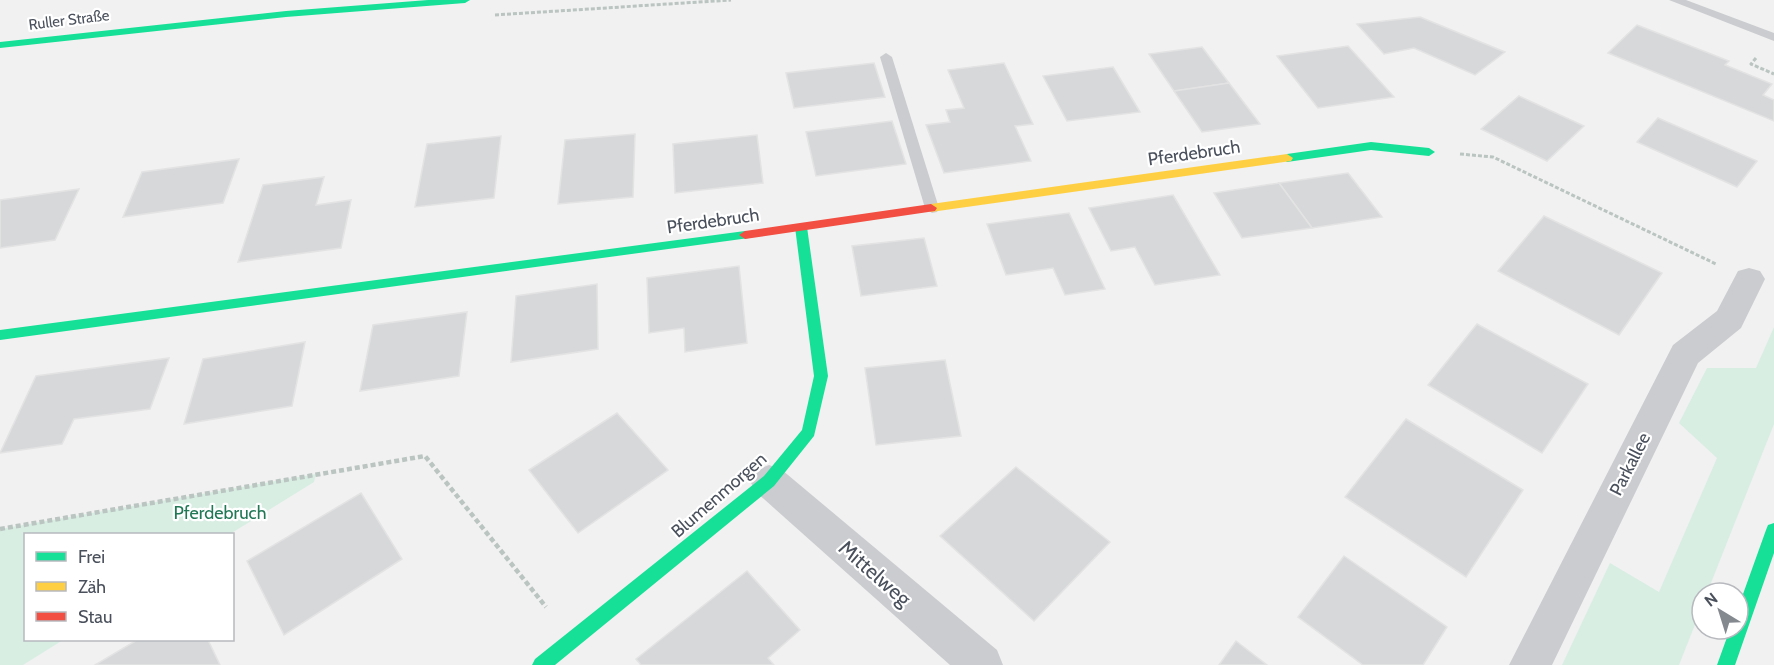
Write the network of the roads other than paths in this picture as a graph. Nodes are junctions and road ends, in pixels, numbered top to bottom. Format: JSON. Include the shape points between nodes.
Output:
{"nodes":[{"id":1,"x":465,"y":0,"type":"edge"},
{"id":2,"x":1675,"y":0,"type":"edge"},
{"id":3,"x":1774,"y":37,"type":"edge"},
{"id":4,"x":0,"y":45,"type":"edge"},
{"id":5,"x":886,"y":57,"type":"dead end"},
{"id":6,"x":1430,"y":152,"type":"road end"},
{"id":7,"x":932,"y":208,"type":"junction"},
{"id":8,"x":801,"y":228,"type":"junction"},
{"id":9,"x":1749,"y":279,"type":"road end"},
{"id":10,"x":0,"y":335,"type":"edge"},
{"id":11,"x":769,"y":481,"type":"junction"},
{"id":12,"x":1774,"y":530,"type":"edge"},
{"id":13,"x":541,"y":665,"type":"edge"},
{"id":14,"x":982,"y":665,"type":"edge"},
{"id":15,"x":1530,"y":665,"type":"edge"},
{"id":16,"x":1726,"y":665,"type":"edge"}],
"edges":[{"from":1,"to":4,"type":"street","name":"Ruller Straße","via":[[286,14]]},
{"from":2,"to":3,"type":"lane"},
{"from":5,"to":7,"type":"lane"},
{"from":6,"to":7,"type":"street","name":"Pferdebruch","via":[[1371,146]]},
{"from":7,"to":8,"type":"street","name":"Pferdebruch"},
{"from":8,"to":10,"type":"street","name":"Pferdebruch"},
{"from":8,"to":11,"type":"street","name":"Blumenmorgen","via":[[821,376],[810,432]]},
{"from":9,"to":15,"type":"street","name":"Parkallee","via":[[1729,319],[1685,354]]},
{"from":11,"to":13,"type":"street","name":"Blumenmorgen"},
{"from":11,"to":14,"type":"street","name":"Mittelweg"},
{"from":12,"to":16,"type":"street"}]}
